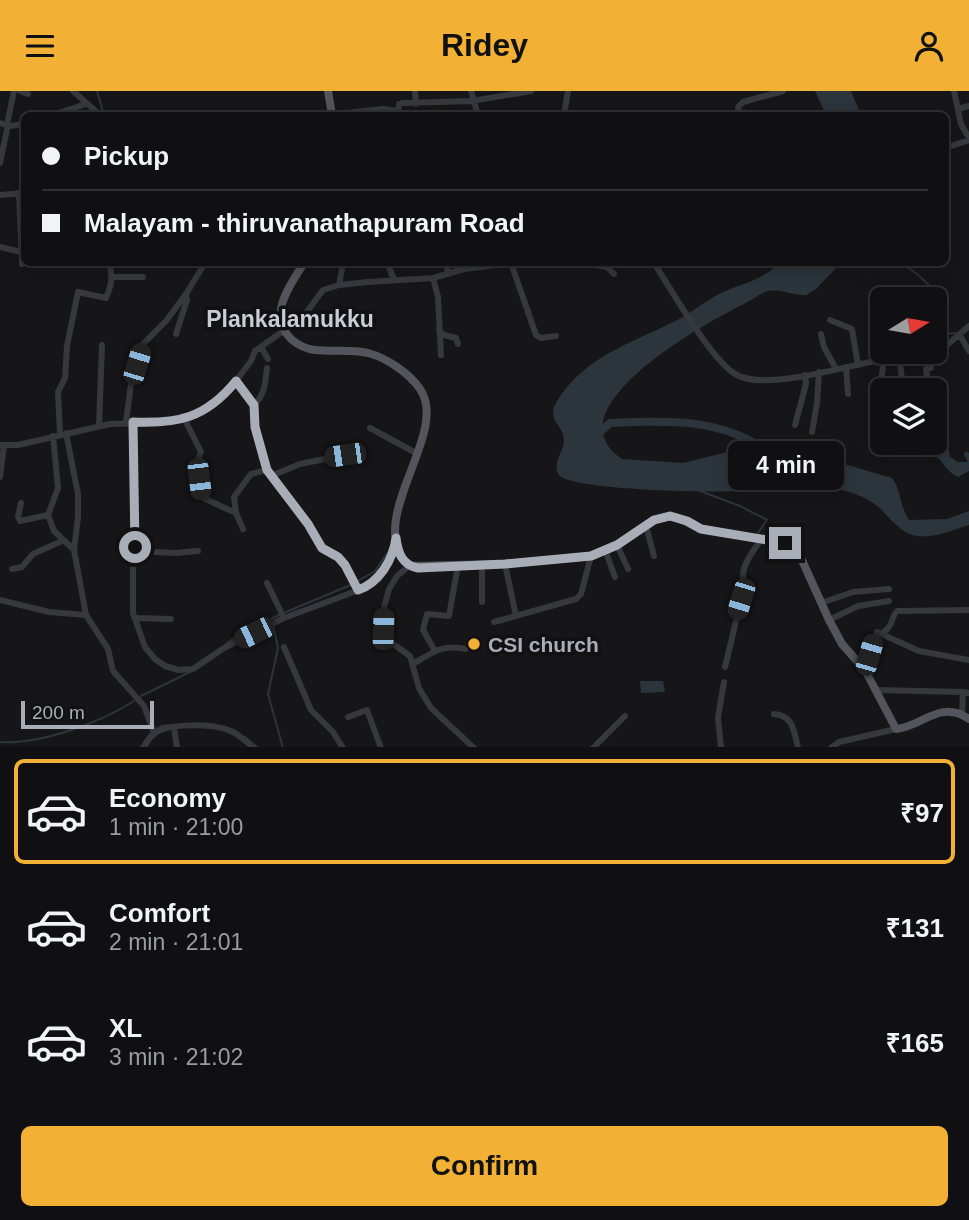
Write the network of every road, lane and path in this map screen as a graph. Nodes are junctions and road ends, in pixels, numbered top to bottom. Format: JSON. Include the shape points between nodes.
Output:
{"nodes":[{"id":1,"x":14,"y":91,"type":"edge"},
{"id":2,"x":73,"y":91,"type":"edge"},
{"id":3,"x":328,"y":91,"type":"edge"},
{"id":4,"x":415,"y":91,"type":"edge"},
{"id":5,"x":471,"y":91,"type":"edge"},
{"id":6,"x":531,"y":91,"type":"edge"},
{"id":7,"x":568,"y":91,"type":"edge"},
{"id":8,"x":783,"y":91,"type":"edge"},
{"id":9,"x":954,"y":91,"type":"edge"},
{"id":10,"x":472,"y":101,"type":"junction"},
{"id":11,"x":86,"y":104,"type":"junction"},
{"id":12,"x":416,"y":104,"type":"junction"},
{"id":13,"x":969,"y":106,"type":"edge"},
{"id":14,"x":958,"y":109,"type":"junction"},
{"id":15,"x":61,"y":112,"type":"edge"},
{"id":16,"x":96,"y":112,"type":"edge"},
{"id":17,"x":331,"y":112,"type":"edge"},
{"id":18,"x":362,"y":112,"type":"edge"},
{"id":19,"x":394,"y":112,"type":"edge"},
{"id":20,"x":399,"y":112,"type":"edge"},
{"id":21,"x":477,"y":112,"type":"edge"},
{"id":22,"x":564,"y":112,"type":"edge"},
{"id":23,"x":739,"y":112,"type":"edge"},
{"id":24,"x":5,"y":124,"type":"edge"},
{"id":25,"x":969,"y":139,"type":"edge"},
{"id":26,"x":949,"y":146,"type":"edge"},
{"id":27,"x":0,"y":163,"type":"edge"},
{"id":28,"x":21,"y":193,"type":"edge"},
{"id":29,"x":0,"y":195,"type":"edge"},
{"id":30,"x":0,"y":247,"type":"edge"},
{"id":31,"x":21,"y":252,"type":"edge"},
{"id":32,"x":110,"y":266,"type":"edge"},
{"id":33,"x":203,"y":266,"type":"edge"},
{"id":34,"x":302,"y":266,"type":"edge"},
{"id":35,"x":342,"y":266,"type":"edge"},
{"id":36,"x":388,"y":266,"type":"edge"},
{"id":37,"x":448,"y":266,"type":"edge"},
{"id":38,"x":482,"y":266,"type":"edge"},
{"id":39,"x":512,"y":266,"type":"edge"},
{"id":40,"x":601,"y":266,"type":"edge"},
{"id":41,"x":656,"y":266,"type":"edge"},
{"id":42,"x":447,"y":273,"type":"junction"},
{"id":43,"x":614,"y":274,"type":"dead end"},
{"id":44,"x":112,"y":277,"type":"junction"},
{"id":45,"x":143,"y":277,"type":"dead end"},
{"id":46,"x":433,"y":278,"type":"junction"},
{"id":47,"x":394,"y":279,"type":"junction"},
{"id":48,"x":339,"y":285,"type":"junction"},
{"id":49,"x":186,"y":295,"type":"junction"},
{"id":50,"x":830,"y":320,"type":"dead end"},
{"id":51,"x":969,"y":326,"type":"edge"},
{"id":52,"x":439,"y":330,"type":"junction"},
{"id":53,"x":285,"y":331,"type":"junction"},
{"id":54,"x":176,"y":334,"type":"dead end"},
{"id":55,"x":821,"y":334,"type":"dead end"},
{"id":56,"x":960,"y":334,"type":"junction"},
{"id":57,"x":556,"y":336,"type":"dead end"},
{"id":58,"x":458,"y":344,"type":"dead end"},
{"id":59,"x":102,"y":345,"type":"dead end"},
{"id":60,"x":947,"y":345,"type":"edge"},
{"id":61,"x":261,"y":347,"type":"junction"},
{"id":62,"x":969,"y":351,"type":"edge"},
{"id":63,"x":440,"y":355,"type":"dead end"},
{"id":64,"x":268,"y":359,"type":"dead end"},
{"id":65,"x":870,"y":362,"type":"edge"},
{"id":66,"x":931,"y":364,"type":"edge"},
{"id":67,"x":858,"y":365,"type":"junction"},
{"id":68,"x":846,"y":367,"type":"junction"},
{"id":69,"x":267,"y":368,"type":"dead end"},
{"id":70,"x":836,"y":369,"type":"junction"},
{"id":71,"x":818,"y":372,"type":"junction"},
{"id":72,"x":805,"y":375,"type":"junction"},
{"id":73,"x":927,"y":378,"type":"edge"},
{"id":74,"x":236,"y":381,"type":"junction"},
{"id":75,"x":848,"y":394,"type":"dead end"},
{"id":76,"x":254,"y":405,"type":"junction"},
{"id":77,"x":185,"y":420,"type":"junction"},
{"id":78,"x":130,"y":422,"type":"junction"},
{"id":79,"x":99,"y":425,"type":"junction"},
{"id":80,"x":794,"y":425,"type":"dead end"},
{"id":81,"x":370,"y":428,"type":"dead end"},
{"id":82,"x":812,"y":432,"type":"dead end"},
{"id":83,"x":59,"y":435,"type":"junction"},
{"id":84,"x":2,"y":445,"type":"edge"},
{"id":85,"x":416,"y":453,"type":"junction"},
{"id":86,"x":350,"y":454,"type":"dead end"},
{"id":87,"x":269,"y":473,"type":"junction"},
{"id":88,"x":0,"y":477,"type":"edge"},
{"id":89,"x":21,"y":503,"type":"dead end"},
{"id":90,"x":236,"y":513,"type":"junction"},
{"id":91,"x":48,"y":515,"type":"junction"},
{"id":92,"x":646,"y":526,"type":"junction"},
{"id":93,"x":243,"y":529,"type":"dead end"},
{"id":94,"x":396,"y":538,"type":"junction"},
{"id":95,"x":762,"y":538,"type":"junction"},
{"id":96,"x":62,"y":541,"type":"junction"},
{"id":97,"x":617,"y":545,"type":"junction"},
{"id":98,"x":74,"y":550,"type":"junction"},
{"id":99,"x":605,"y":550,"type":"junction"},
{"id":100,"x":135,"y":551,"type":"junction"},
{"id":101,"x":198,"y":551,"type":"dead end"},
{"id":102,"x":591,"y":556,"type":"junction"},
{"id":103,"x":654,"y":556,"type":"dead end"},
{"id":104,"x":482,"y":564,"type":"junction"},
{"id":105,"x":505,"y":564,"type":"junction"},
{"id":106,"x":458,"y":565,"type":"junction"},
{"id":107,"x":409,"y":566,"type":"junction"},
{"id":108,"x":12,"y":569,"type":"dead end"},
{"id":109,"x":628,"y":569,"type":"dead end"},
{"id":110,"x":615,"y":577,"type":"dead end"},
{"id":111,"x":267,"y":583,"type":"dead end"},
{"id":112,"x":889,"y":589,"type":"dead end"},
{"id":113,"x":358,"y":590,"type":"junction"},
{"id":114,"x":0,"y":600,"type":"edge"},
{"id":115,"x":889,"y":601,"type":"dead end"},
{"id":116,"x":482,"y":602,"type":"dead end"},
{"id":117,"x":821,"y":603,"type":"junction"},
{"id":118,"x":969,"y":610,"type":"edge"},
{"id":119,"x":86,"y":615,"type":"junction"},
{"id":120,"x":516,"y":616,"type":"junction"},
{"id":121,"x":135,"y":618,"type":"junction"},
{"id":122,"x":284,"y":618,"type":"junction"},
{"id":123,"x":171,"y":619,"type":"dead end"},
{"id":124,"x":829,"y":620,"type":"junction"},
{"id":125,"x":495,"y":622,"type":"dead end"},
{"id":126,"x":883,"y":633,"type":"junction"},
{"id":127,"x":284,"y":647,"type":"dead end"},
{"id":128,"x":466,"y":649,"type":"dead end"},
{"id":129,"x":435,"y":651,"type":"junction"},
{"id":130,"x":969,"y":660,"type":"edge"},
{"id":131,"x":413,"y":664,"type":"junction"},
{"id":132,"x":725,"y":667,"type":"dead end"},
{"id":133,"x":865,"y":670,"type":"junction"},
{"id":134,"x":724,"y":682,"type":"dead end"},
{"id":135,"x":876,"y":690,"type":"junction"},
{"id":136,"x":966,"y":692,"type":"edge"},
{"id":137,"x":774,"y":713,"type":"dead end"},
{"id":138,"x":625,"y":716,"type":"dead end"},
{"id":139,"x":966,"y":716,"type":"edge"},
{"id":140,"x":348,"y":717,"type":"dead end"},
{"id":141,"x":174,"y":727,"type":"junction"},
{"id":142,"x":896,"y":729,"type":"junction"},
{"id":143,"x":154,"y":733,"type":"junction"},
{"id":144,"x":859,"y":739,"type":"junction"},
{"id":145,"x":144,"y":747,"type":"edge"},
{"id":146,"x":177,"y":747,"type":"edge"},
{"id":147,"x":254,"y":747,"type":"edge"},
{"id":148,"x":343,"y":747,"type":"edge"},
{"id":149,"x":381,"y":747,"type":"edge"},
{"id":150,"x":474,"y":747,"type":"edge"},
{"id":151,"x":593,"y":747,"type":"edge"},
{"id":152,"x":721,"y":747,"type":"edge"},
{"id":153,"x":798,"y":747,"type":"edge"},
{"id":154,"x":831,"y":747,"type":"edge"},
{"id":155,"x":860,"y":747,"type":"edge"}],
"edges":[{"from":1,"to":24,"type":"street"},
{"from":2,"to":11,"type":"street"},
{"from":3,"to":17,"type":"main road"},
{"from":4,"to":12,"type":"street"},
{"from":5,"to":10,"type":"street"},
{"from":6,"to":10,"type":"street"},
{"from":7,"to":22,"type":"street"},
{"from":8,"to":23,"type":"street","via":[[743,102]]},
{"from":9,"to":14,"type":"street"},
{"from":10,"to":12,"type":"street"},
{"from":10,"to":21,"type":"street"},
{"from":11,"to":15,"type":"street"},
{"from":11,"to":16,"type":"street"},
{"from":12,"to":20,"type":"street","via":[[399,104]]},
{"from":13,"to":14,"type":"street"},
{"from":14,"to":25,"type":"street"},
{"from":18,"to":19,"type":"street"},
{"from":24,"to":27,"type":"street"},
{"from":25,"to":26,"type":"street"},
{"from":28,"to":29,"type":"street"},
{"from":30,"to":31,"type":"street"},
{"from":32,"to":44,"type":"street"},
{"from":33,"to":49,"type":"street"},
{"from":34,"to":53,"type":"main road","via":[[282,304]]},
{"from":35,"to":48,"type":"street"},
{"from":36,"to":47,"type":"street"},
{"from":37,"to":42,"type":"street"},
{"from":38,"to":42,"type":"street"},
{"from":39,"to":57,"type":"street","via":[[536,335]]},
{"from":40,"to":43,"type":"street"},
{"from":41,"to":72,"type":"street","via":[[705,342],[736,375],[761,381]]},
{"from":42,"to":46,"type":"street"},
{"from":44,"to":45,"type":"street"},
{"from":44,"to":83,"type":"street","via":[[106,297],[78,292],[65,378],[58,391]]},
{"from":46,"to":47,"type":"street"},
{"from":46,"to":52,"type":"street"},
{"from":47,"to":48,"type":"street"},
{"from":48,"to":53,"type":"street","via":[[323,290],[303,317]]},
{"from":49,"to":54,"type":"street"},
{"from":49,"to":78,"type":"street","via":[[143,344],[131,384]]},
{"from":50,"to":67,"type":"street","via":[[852,329]]},
{"from":51,"to":56,"type":"street"},
{"from":52,"to":58,"type":"street","via":[[456,338]]},
{"from":52,"to":63,"type":"street"},
{"from":53,"to":61,"type":"street"},
{"from":53,"to":85,"type":"main road","via":[[308,349],[373,354],[414,382],[427,408]]},
{"from":55,"to":70,"type":"street"},
{"from":56,"to":60,"type":"street"},
{"from":56,"to":62,"type":"street"},
{"from":59,"to":79,"type":"street"},
{"from":61,"to":64,"type":"street"},
{"from":61,"to":74,"type":"street"},
{"from":65,"to":67,"type":"street"},
{"from":66,"to":73,"type":"street","via":[[926,369]]},
{"from":67,"to":68,"type":"street"},
{"from":68,"to":70,"type":"street"},
{"from":68,"to":75,"type":"street"},
{"from":69,"to":76,"type":"street","via":[[265,387]]},
{"from":70,"to":71,"type":"street"},
{"from":71,"to":72,"type":"street"},
{"from":71,"to":82,"type":"street"},
{"from":72,"to":80,"type":"street"},
{"from":74,"to":76,"type":"street"},
{"from":74,"to":77,"type":"street","via":[[209,407]]},
{"from":76,"to":87,"type":"street","via":[[255,427]]},
{"from":77,"to":78,"type":"street"},
{"from":77,"to":90,"type":"street","via":[[201,452],[197,462],[201,497]]},
{"from":78,"to":79,"type":"street"},
{"from":78,"to":100,"type":"street"},
{"from":79,"to":83,"type":"street"},
{"from":81,"to":85,"type":"street"},
{"from":83,"to":84,"type":"street"},
{"from":83,"to":91,"type":"street","via":[[58,488]]},
{"from":83,"to":98,"type":"street","via":[[78,494]]},
{"from":84,"to":88,"type":"street"},
{"from":85,"to":94,"type":"main road","via":[[400,505]]},
{"from":86,"to":87,"type":"street"},
{"from":87,"to":90,"type":"street","via":[[251,474],[242,484],[234,497]]},
{"from":87,"to":113,"type":"street","via":[[322,548],[345,565]]},
{"from":89,"to":91,"type":"street","via":[[20,521]]},
{"from":90,"to":93,"type":"street"},
{"from":91,"to":96,"type":"street"},
{"from":92,"to":95,"type":"main road","via":[[670,516],[701,529]]},
{"from":92,"to":97,"type":"main road"},
{"from":92,"to":103,"type":"street"},
{"from":94,"to":107,"type":"main road","via":[[398,551]]},
{"from":94,"to":113,"type":"street","via":[[380,576]]},
{"from":95,"to":117,"type":"main road","via":[[795,550]]},
{"from":95,"to":132,"type":"street","via":[[742,575],[745,585]]},
{"from":96,"to":98,"type":"street"},
{"from":96,"to":108,"type":"street"},
{"from":97,"to":99,"type":"main road"},
{"from":97,"to":109,"type":"street"},
{"from":98,"to":119,"type":"street"},
{"from":99,"to":102,"type":"main road"},
{"from":99,"to":110,"type":"street"},
{"from":100,"to":101,"type":"street"},
{"from":100,"to":121,"type":"street"},
{"from":102,"to":105,"type":"main road"},
{"from":102,"to":120,"type":"street","via":[[576,599]]},
{"from":104,"to":105,"type":"main road"},
{"from":104,"to":106,"type":"main road"},
{"from":104,"to":116,"type":"street"},
{"from":105,"to":120,"type":"street"},
{"from":106,"to":107,"type":"main road"},
{"from":106,"to":129,"type":"street","via":[[449,616],[427,614],[424,630]]},
{"from":107,"to":131,"type":"street","via":[[389,589],[383,629],[385,638],[404,650]]},
{"from":111,"to":122,"type":"street"},
{"from":112,"to":117,"type":"street","via":[[853,592]]},
{"from":113,"to":122,"type":"street"},
{"from":114,"to":119,"type":"street"},
{"from":115,"to":124,"type":"street","via":[[858,606]]},
{"from":117,"to":124,"type":"main road"},
{"from":118,"to":126,"type":"street","via":[[897,611],[893,624]]},
{"from":119,"to":143,"type":"street","via":[[108,649],[118,679],[144,706]]},
{"from":120,"to":125,"type":"street"},
{"from":121,"to":122,"type":"street","via":[[145,647],[155,659],[179,670],[193,669],[224,647]]},
{"from":121,"to":123,"type":"street"},
{"from":124,"to":133,"type":"main road"},
{"from":126,"to":130,"type":"street","via":[[919,651]]},
{"from":126,"to":133,"type":"street","via":[[875,633]]},
{"from":127,"to":148,"type":"street","via":[[311,711]]},
{"from":128,"to":129,"type":"street","via":[[451,645]]},
{"from":129,"to":131,"type":"street"},
{"from":131,"to":150,"type":"street","via":[[419,688],[431,708]]},
{"from":133,"to":135,"type":"main road"},
{"from":134,"to":152,"type":"street","via":[[718,717]]},
{"from":135,"to":136,"type":"street"},
{"from":135,"to":142,"type":"main road"},
{"from":136,"to":139,"type":"street"},
{"from":137,"to":153,"type":"street","via":[[788,717]]},
{"from":138,"to":151,"type":"street"},
{"from":139,"to":142,"type":"main road","via":[[934,713]]},
{"from":140,"to":149,"type":"street","via":[[367,710]]},
{"from":141,"to":143,"type":"street"},
{"from":141,"to":146,"type":"street"},
{"from":141,"to":147,"type":"street","via":[[229,731]]},
{"from":142,"to":144,"type":"street"},
{"from":143,"to":145,"type":"street"},
{"from":144,"to":154,"type":"street"},
{"from":144,"to":155,"type":"street"}]}
